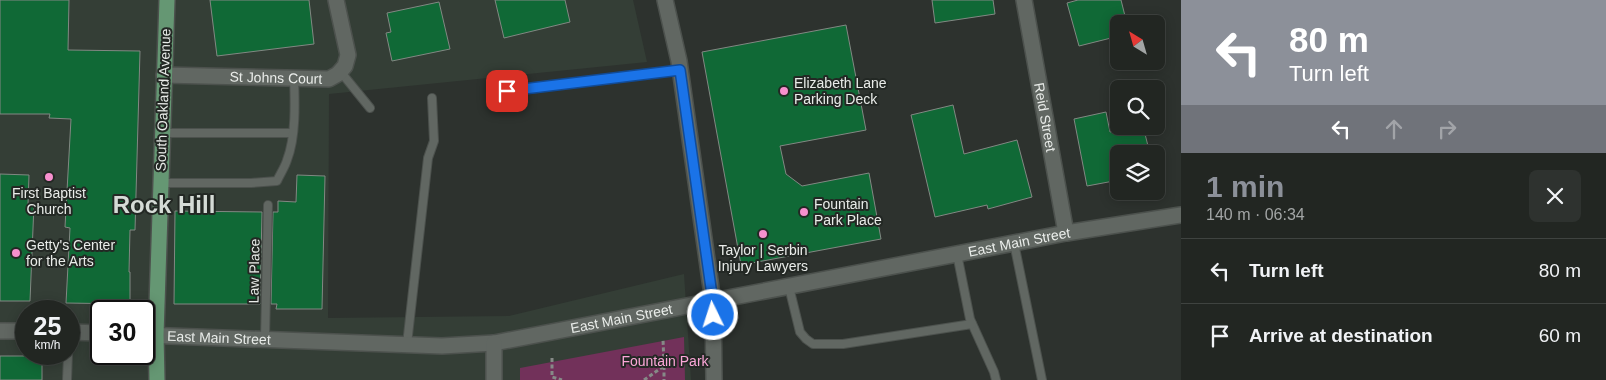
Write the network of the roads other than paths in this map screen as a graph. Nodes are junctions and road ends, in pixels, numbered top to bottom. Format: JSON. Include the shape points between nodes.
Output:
{"nodes":[{"id":1,"x":166,"y":0,"type":"edge"},
{"id":2,"x":336,"y":0,"type":"edge"},
{"id":3,"x":665,"y":0,"type":"edge"},
{"id":4,"x":1024,"y":0,"type":"edge"},
{"id":5,"x":680,"y":70,"type":"junction"},
{"id":6,"x":340,"y":71,"type":"junction"},
{"id":7,"x":164,"y":75,"type":"junction"},
{"id":8,"x":294,"y":78,"type":"junction"},
{"id":9,"x":507,"y":91,"type":"dead end"},
{"id":10,"x":432,"y":98,"type":"dead end"},
{"id":11,"x":370,"y":108,"type":"dead end"},
{"id":12,"x":162,"y":133,"type":"junction"},
{"id":13,"x":292,"y":133,"type":"junction"},
{"id":14,"x":161,"y":184,"type":"junction"},
{"id":15,"x":268,"y":205,"type":"dead end"},
{"id":16,"x":1181,"y":215,"type":"edge"},
{"id":17,"x":1066,"y":233,"type":"junction"},
{"id":18,"x":1014,"y":243,"type":"junction"},
{"id":19,"x":958,"y":254,"type":"junction"},
{"id":20,"x":789,"y":287,"type":"junction"},
{"id":21,"x":153,"y":300,"type":"edge"},
{"id":22,"x":713,"y":302,"type":"junction"},
{"id":23,"x":972,"y":324,"type":"junction"},
{"id":24,"x":0,"y":330,"type":"edge"},
{"id":25,"x":15,"y":331,"type":"edge"},
{"id":26,"x":155,"y":335,"type":"edge"},
{"id":27,"x":265,"y":339,"type":"junction"},
{"id":28,"x":407,"y":344,"type":"junction"},
{"id":29,"x":494,"y":344,"type":"junction"},
{"id":30,"x":68,"y":365,"type":"edge"},
{"id":31,"x":155,"y":365,"type":"edge"},
{"id":32,"x":67,"y":380,"type":"edge"},
{"id":33,"x":157,"y":380,"type":"edge"},
{"id":34,"x":494,"y":380,"type":"edge"},
{"id":35,"x":714,"y":380,"type":"edge"},
{"id":36,"x":996,"y":380,"type":"edge"},
{"id":37,"x":1042,"y":380,"type":"edge"}],
"edges":[{"from":1,"to":7,"type":"main road","name":"South Oakland Avenue"},
{"from":2,"to":6,"type":"street","name":"St Johns Court","via":[[348,55]]},
{"from":3,"to":5,"type":"street"},
{"from":4,"to":17,"type":"street","name":"Reid Street"},
{"from":5,"to":9,"type":"lane"},
{"from":5,"to":22,"type":"street"},
{"from":6,"to":8,"type":"street","name":"St Johns Court","via":[[330,79]]},
{"from":6,"to":11,"type":"lane"},
{"from":7,"to":8,"type":"street","name":"St Johns Court"},
{"from":7,"to":12,"type":"main road","name":"South Oakland Avenue"},
{"from":8,"to":13,"type":"lane"},
{"from":10,"to":28,"type":"lane","via":[[434,142],[428,158]]},
{"from":12,"to":13,"type":"lane"},
{"from":12,"to":14,"type":"main road","name":"South Oakland Avenue"},
{"from":13,"to":14,"type":"lane","via":[[288,159],[277,181]]},
{"from":14,"to":21,"type":"main road","name":"South Oakland Avenue"},
{"from":15,"to":27,"type":"lane","name":"Law Place"},
{"from":16,"to":17,"type":"street","name":"East Main Street"},
{"from":17,"to":18,"type":"street","name":"East Main Street"},
{"from":18,"to":19,"type":"street","name":"East Main Street"},
{"from":18,"to":37,"type":"lane"},
{"from":19,"to":20,"type":"street","name":"East Main Street"},
{"from":19,"to":23,"type":"lane"},
{"from":20,"to":22,"type":"street","name":"East Main Street"},
{"from":20,"to":23,"type":"lane","via":[[800,332],[813,344],[843,344]]},
{"from":22,"to":29,"type":"street","name":"East Main Street"},
{"from":22,"to":35,"type":"street"},
{"from":23,"to":36,"type":"lane"},
{"from":24,"to":25,"type":"street"},
{"from":26,"to":27,"type":"street","name":"East Main Street"},
{"from":27,"to":28,"type":"street","name":"East Main Street"},
{"from":28,"to":29,"type":"street","name":"East Main Street"},
{"from":29,"to":34,"type":"street"},
{"from":30,"to":32,"type":"lane"},
{"from":31,"to":33,"type":"main road","name":"South Oakland Avenue"}]}
